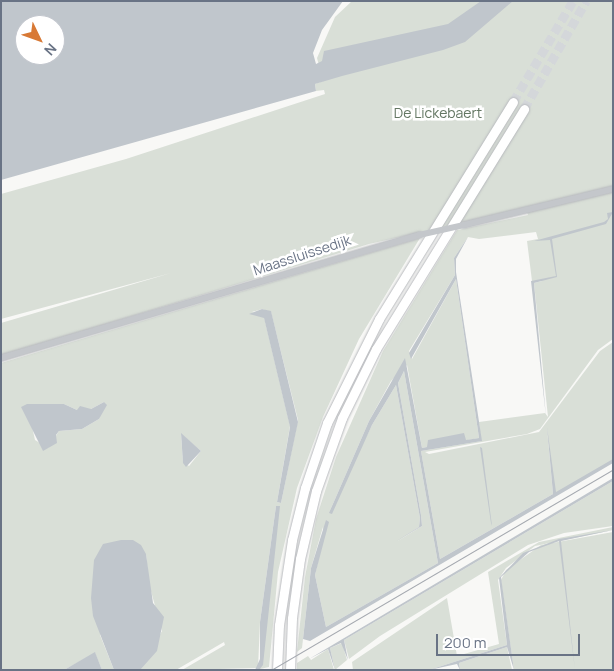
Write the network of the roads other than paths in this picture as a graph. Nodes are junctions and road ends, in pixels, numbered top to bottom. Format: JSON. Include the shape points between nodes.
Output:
{"nodes":[{"id":1,"x":513,"y":102,"type":"tunnel mouth"},
{"id":2,"x":524,"y":109,"type":"tunnel mouth"},
{"id":3,"x":613,"y":189,"type":"edge"},
{"id":4,"x":1,"y":358,"type":"edge"},
{"id":5,"x":277,"y":670,"type":"edge"},
{"id":6,"x":290,"y":670,"type":"edge"}],
"edges":[{"from":1,"to":5,"type":"highway","via":[[379,320],[327,422],[292,540],[280,618]]},
{"from":2,"to":6,"type":"highway","via":[[376,349],[342,418],[316,491],[300,559],[292,618]]},
{"from":3,"to":4,"type":"street","name":"Maassluissedijk","bridge":true,"via":[[351,252]]}]}
